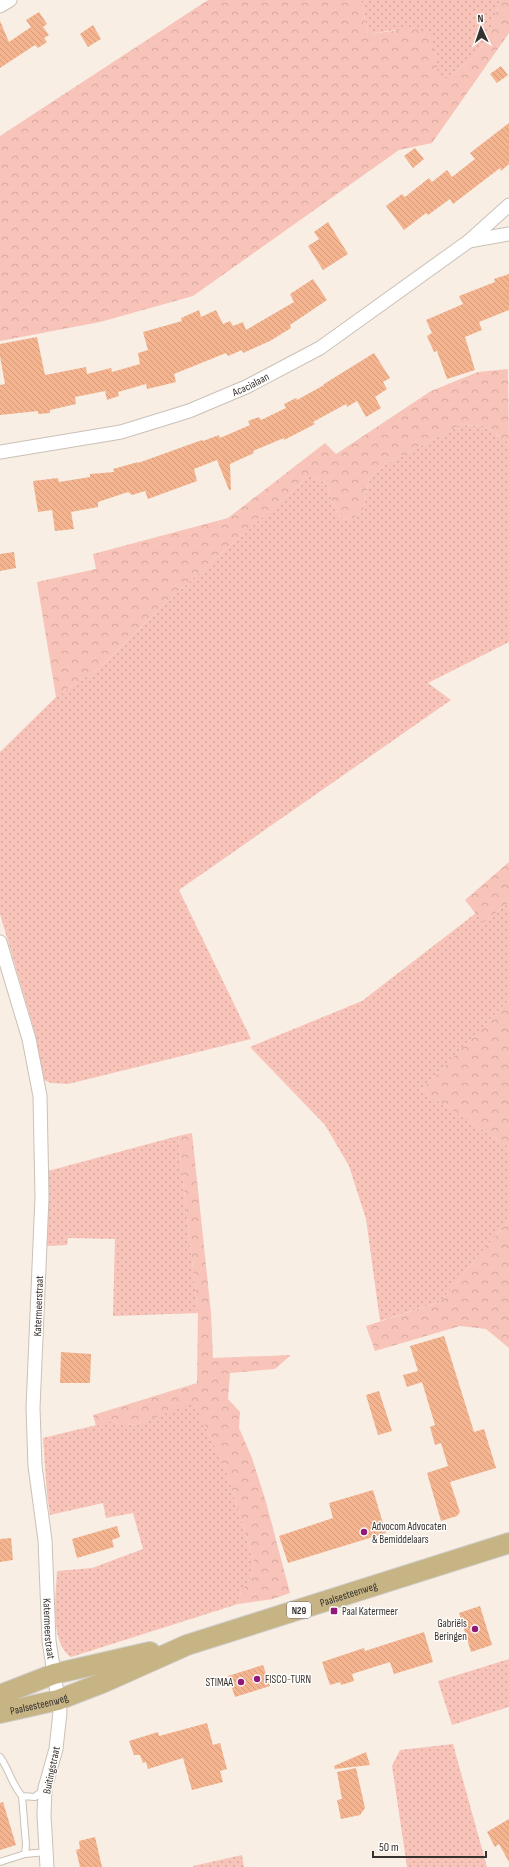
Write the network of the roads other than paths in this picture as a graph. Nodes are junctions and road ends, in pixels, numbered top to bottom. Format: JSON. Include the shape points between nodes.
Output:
{"nodes":[{"id":1,"x":10,"y":0,"type":"edge"},
{"id":2,"x":0,"y":6,"type":"edge"},
{"id":3,"x":509,"y":205,"type":"edge"},
{"id":4,"x":509,"y":234,"type":"edge"},
{"id":5,"x":469,"y":241,"type":"junction"},
{"id":6,"x":0,"y":452,"type":"edge"},
{"id":7,"x":0,"y":942,"type":"edge"},
{"id":8,"x":509,"y":1543,"type":"edge"},
{"id":9,"x":187,"y":1645,"type":"junction"},
{"id":10,"x":54,"y":1674,"type":"junction"},
{"id":11,"x":0,"y":1695,"type":"edge"},
{"id":12,"x":58,"y":1700,"type":"junction"},
{"id":13,"x":0,"y":1713,"type":"edge"},
{"id":14,"x":0,"y":1757,"type":"edge"},
{"id":15,"x":45,"y":1788,"type":"junction"},
{"id":16,"x":22,"y":1796,"type":"junction"},
{"id":17,"x":46,"y":1852,"type":"junction"},
{"id":18,"x":25,"y":1854,"type":"junction"},
{"id":19,"x":0,"y":1862,"type":"edge"},
{"id":20,"x":47,"y":1867,"type":"edge"}],
"edges":[{"from":1,"to":2,"type":"street"},
{"from":3,"to":5,"type":"street","name":"Acacialaan"},
{"from":4,"to":5,"type":"street","name":"Acacialaan"},
{"from":5,"to":6,"type":"street","name":"Acacialaan","via":[[320,348],[246,387],[190,411],[121,432]]},
{"from":7,"to":10,"type":"street","name":"Katermeerstraat","via":[[30,1038],[40,1096],[42,1197],[33,1415],[35,1466],[45,1540],[47,1621]]},
{"from":8,"to":9,"type":"main road","name":"Paalsesteenweg","number":"N29"},
{"from":9,"to":10,"type":"main road","name":"Paalsesteenweg","number":"N29"},
{"from":9,"to":12,"type":"main road","name":"Paalsesteenweg","number":"N29"},
{"from":10,"to":11,"type":"main road","name":"Paalsesteenweg","number":"N29"},
{"from":10,"to":12,"type":"street","name":"Buitingstraat"},
{"from":12,"to":13,"type":"main road","name":"Paalsesteenweg","number":"N29"},
{"from":12,"to":15,"type":"street","name":"Buitingstraat","via":[[60,1726]]},
{"from":14,"to":16,"type":"lane","via":[[16,1790]]},
{"from":15,"to":16,"type":"lane","via":[[35,1797]]},
{"from":15,"to":17,"type":"street","name":"Buitingstraat"},
{"from":16,"to":18,"type":"lane"},
{"from":17,"to":18,"type":"lane"},
{"from":17,"to":20,"type":"street","name":"Buitingstraat"},
{"from":18,"to":19,"type":"lane"}]}
